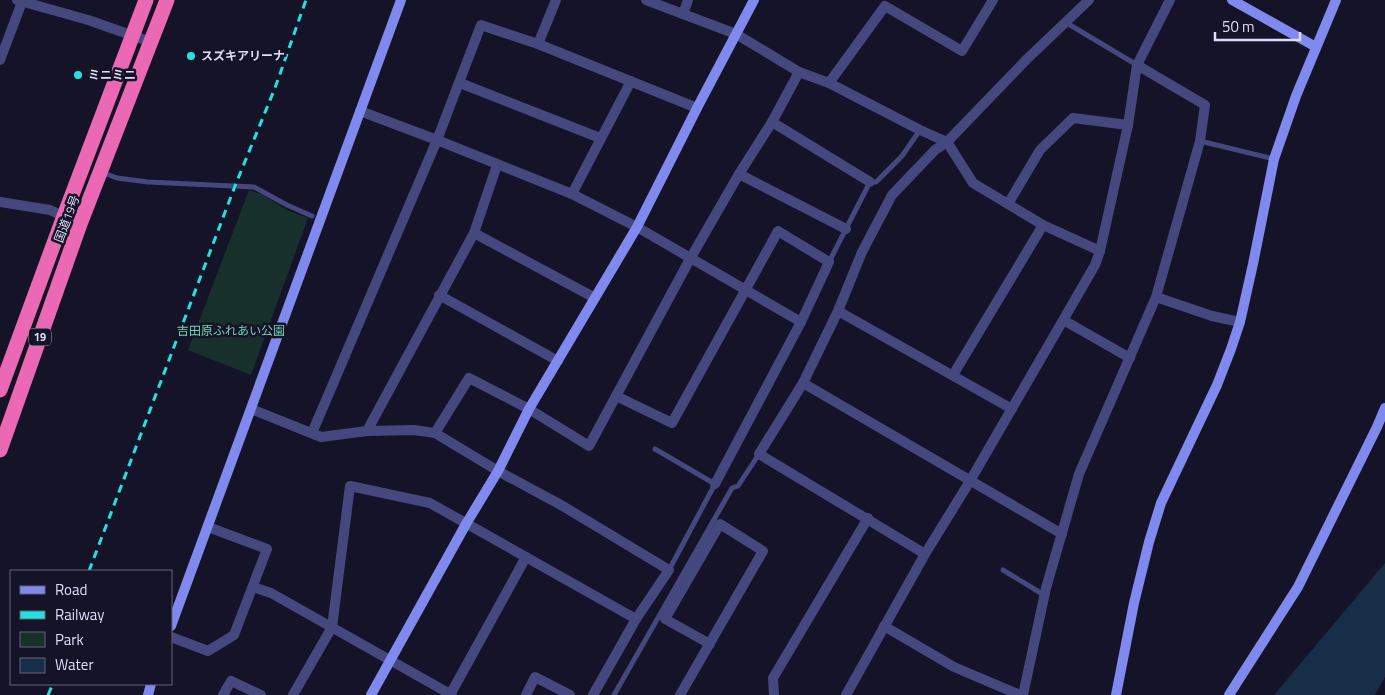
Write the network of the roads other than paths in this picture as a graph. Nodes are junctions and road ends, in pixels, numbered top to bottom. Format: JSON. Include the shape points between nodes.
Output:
{"nodes":[{"id":1,"x":146,"y":0,"type":"edge"},
{"id":2,"x":167,"y":0,"type":"edge"},
{"id":3,"x":401,"y":0,"type":"edge"},
{"id":4,"x":556,"y":0,"type":"edge"},
{"id":5,"x":646,"y":0,"type":"edge"},
{"id":6,"x":688,"y":0,"type":"edge"},
{"id":7,"x":754,"y":0,"type":"edge"},
{"id":8,"x":993,"y":0,"type":"edge"},
{"id":9,"x":1089,"y":0,"type":"edge"},
{"id":10,"x":1170,"y":0,"type":"edge"},
{"id":11,"x":1232,"y":0,"type":"edge"},
{"id":12,"x":1336,"y":0,"type":"edge"},
{"id":13,"x":24,"y":1,"type":"edge"},
{"id":14,"x":683,"y":14,"type":"junction"},
{"id":15,"x":1065,"y":22,"type":"junction"},
{"id":16,"x":736,"y":34,"type":"junction"},
{"id":17,"x":132,"y":35,"type":"junction"},
{"id":18,"x":151,"y":42,"type":"junction"},
{"id":19,"x":538,"y":44,"type":"junction"},
{"id":20,"x":1316,"y":47,"type":"junction"},
{"id":21,"x":0,"y":60,"type":"edge"},
{"id":22,"x":1137,"y":65,"type":"junction"},
{"id":23,"x":799,"y":72,"type":"junction"},
{"id":24,"x":631,"y":81,"type":"junction"},
{"id":25,"x":460,"y":83,"type":"junction"},
{"id":26,"x":829,"y":83,"type":"junction"},
{"id":27,"x":697,"y":108,"type":"junction"},
{"id":28,"x":360,"y":111,"type":"junction"},
{"id":29,"x":772,"y":122,"type":"junction"},
{"id":30,"x":1128,"y":125,"type":"junction"},
{"id":31,"x":920,"y":130,"type":"junction"},
{"id":32,"x":600,"y":138,"type":"junction"},
{"id":33,"x":437,"y":140,"type":"junction"},
{"id":34,"x":1200,"y":141,"type":"junction"},
{"id":35,"x":947,"y":142,"type":"junction"},
{"id":36,"x":1274,"y":160,"type":"junction"},
{"id":37,"x":497,"y":165,"type":"junction"},
{"id":38,"x":101,"y":172,"type":"junction"},
{"id":39,"x":739,"y":174,"type":"junction"},
{"id":40,"x":870,"y":182,"type":"junction"},
{"id":41,"x":572,"y":194,"type":"junction"},
{"id":42,"x":0,"y":202,"type":"edge"},
{"id":43,"x":1008,"y":204,"type":"junction"},
{"id":44,"x":64,"y":216,"type":"junction"},
{"id":45,"x":312,"y":216,"type":"dead end"},
{"id":46,"x":80,"y":224,"type":"junction"},
{"id":47,"x":1043,"y":225,"type":"junction"},
{"id":48,"x":637,"y":227,"type":"junction"},
{"id":49,"x":846,"y":229,"type":"junction"},
{"id":50,"x":474,"y":233,"type":"junction"},
{"id":51,"x":1100,"y":251,"type":"junction"},
{"id":52,"x":690,"y":260,"type":"junction"},
{"id":53,"x":829,"y":262,"type":"junction"},
{"id":54,"x":744,"y":290,"type":"junction"},
{"id":55,"x":439,"y":295,"type":"junction"},
{"id":56,"x":1156,"y":297,"type":"junction"},
{"id":57,"x":595,"y":298,"type":"junction"},
{"id":58,"x":838,"y":311,"type":"junction"},
{"id":59,"x":1064,"y":321,"type":"junction"},
{"id":60,"x":801,"y":322,"type":"junction"},
{"id":61,"x":1240,"y":322,"type":"junction"},
{"id":62,"x":1130,"y":358,"type":"junction"},
{"id":63,"x":558,"y":361,"type":"junction"},
{"id":64,"x":953,"y":375,"type":"junction"},
{"id":65,"x":803,"y":383,"type":"junction"},
{"id":66,"x":0,"y":390,"type":"edge"},
{"id":67,"x":616,"y":396,"type":"junction"},
{"id":68,"x":1385,"y":408,"type":"edge"},
{"id":69,"x":251,"y":409,"type":"junction"},
{"id":70,"x":529,"y":409,"type":"junction"},
{"id":71,"x":1012,"y":409,"type":"junction"},
{"id":72,"x":367,"y":431,"type":"junction"},
{"id":73,"x":312,"y":433,"type":"junction"},
{"id":74,"x":435,"y":433,"type":"junction"},
{"id":75,"x":655,"y":449,"type":"dead end"},
{"id":76,"x":0,"y":450,"type":"edge"},
{"id":77,"x":759,"y":454,"type":"junction"},
{"id":78,"x":498,"y":471,"type":"junction"},
{"id":79,"x":970,"y":481,"type":"junction"},
{"id":80,"x":715,"y":484,"type":"junction"},
{"id":81,"x":868,"y":518,"type":"junction"},
{"id":82,"x":466,"y":524,"type":"junction"},
{"id":83,"x":208,"y":527,"type":"junction"},
{"id":84,"x":1062,"y":534,"type":"junction"},
{"id":85,"x":925,"y":554,"type":"junction"},
{"id":86,"x":526,"y":556,"type":"junction"},
{"id":87,"x":669,"y":570,"type":"junction"},
{"id":88,"x":1002,"y":570,"type":"dead end"},
{"id":89,"x":253,"y":587,"type":"junction"},
{"id":90,"x":1044,"y":595,"type":"junction"},
{"id":91,"x":636,"y":619,"type":"junction"},
{"id":92,"x":172,"y":623,"type":"edge"},
{"id":93,"x":884,"y":626,"type":"junction"},
{"id":94,"x":332,"y":627,"type":"junction"},
{"id":95,"x":172,"y":637,"type":"edge"},
{"id":96,"x":710,"y":644,"type":"junction"},
{"id":97,"x":390,"y":661,"type":"junction"},
{"id":98,"x":223,"y":695,"type":"edge"},
{"id":99,"x":261,"y":695,"type":"edge"},
{"id":100,"x":293,"y":695,"type":"edge"},
{"id":101,"x":371,"y":695,"type":"edge"},
{"id":102,"x":451,"y":695,"type":"edge"},
{"id":103,"x":526,"y":695,"type":"edge"},
{"id":104,"x":570,"y":695,"type":"edge"},
{"id":105,"x":593,"y":695,"type":"edge"},
{"id":106,"x":614,"y":695,"type":"edge"},
{"id":107,"x":680,"y":695,"type":"edge"},
{"id":108,"x":774,"y":695,"type":"edge"},
{"id":109,"x":846,"y":695,"type":"edge"},
{"id":110,"x":1022,"y":695,"type":"edge"},
{"id":111,"x":1116,"y":695,"type":"edge"},
{"id":112,"x":1229,"y":695,"type":"edge"}],
"edges":[{"from":1,"to":17,"type":"highway","name":"国道19号","number":"19"},
{"from":2,"to":18,"type":"highway","name":"国道19号","number":"19"},
{"from":3,"to":28,"type":"street"},
{"from":4,"to":19,"type":"street"},
{"from":5,"to":14,"type":"street"},
{"from":6,"to":14,"type":"street"},
{"from":7,"to":16,"type":"street"},
{"from":8,"to":26,"type":"street","via":[[962,51],[885,6]]},
{"from":9,"to":15,"type":"street"},
{"from":10,"to":22,"type":"street"},
{"from":11,"to":20,"type":"street"},
{"from":12,"to":20,"type":"street"},
{"from":13,"to":17,"type":"street"},
{"from":13,"to":21,"type":"street"},
{"from":14,"to":16,"type":"street"},
{"from":15,"to":22,"type":"lane"},
{"from":15,"to":35,"type":"street"},
{"from":16,"to":23,"type":"street"},
{"from":16,"to":27,"type":"street"},
{"from":17,"to":18,"type":"street"},
{"from":17,"to":44,"type":"highway","name":"国道19号","number":"19"},
{"from":18,"to":38,"type":"highway","name":"国道19号","number":"19"},
{"from":19,"to":24,"type":"street"},
{"from":19,"to":25,"type":"street","via":[[481,25]]},
{"from":20,"to":36,"type":"street"},
{"from":22,"to":30,"type":"street"},
{"from":22,"to":34,"type":"street","via":[[1205,106]]},
{"from":23,"to":26,"type":"street"},
{"from":23,"to":29,"type":"street"},
{"from":24,"to":27,"type":"street"},
{"from":24,"to":32,"type":"street"},
{"from":25,"to":32,"type":"street"},
{"from":25,"to":33,"type":"street"},
{"from":26,"to":31,"type":"street"},
{"from":27,"to":48,"type":"street"},
{"from":28,"to":33,"type":"street"},
{"from":28,"to":69,"type":"street"},
{"from":29,"to":39,"type":"street"},
{"from":29,"to":40,"type":"street"},
{"from":30,"to":43,"type":"street","via":[[1073,118],[1040,150]]},
{"from":30,"to":51,"type":"street"},
{"from":31,"to":35,"type":"street"},
{"from":31,"to":40,"type":"lane","via":[[902,156],[876,182]]},
{"from":32,"to":41,"type":"street"},
{"from":33,"to":37,"type":"street"},
{"from":33,"to":73,"type":"street"},
{"from":34,"to":36,"type":"lane"},
{"from":34,"to":56,"type":"street"},
{"from":35,"to":43,"type":"street","via":[[973,183]]},
{"from":35,"to":58,"type":"street","via":[[935,150],[892,195],[862,252]]},
{"from":36,"to":61,"type":"street"},
{"from":37,"to":41,"type":"street"},
{"from":37,"to":50,"type":"street"},
{"from":38,"to":45,"type":"lane","via":[[117,178],[148,182],[254,187]]},
{"from":38,"to":46,"type":"highway","name":"国道19号","number":"19"},
{"from":39,"to":49,"type":"street"},
{"from":39,"to":52,"type":"street"},
{"from":40,"to":49,"type":"lane"},
{"from":41,"to":48,"type":"street"},
{"from":42,"to":44,"type":"street","via":[[50,210]]},
{"from":43,"to":47,"type":"street"},
{"from":44,"to":46,"type":"street"},
{"from":44,"to":66,"type":"highway","name":"国道19号","number":"19"},
{"from":46,"to":76,"type":"highway","name":"国道19号","number":"19"},
{"from":47,"to":51,"type":"street"},
{"from":47,"to":64,"type":"street"},
{"from":48,"to":52,"type":"street"},
{"from":48,"to":57,"type":"street"},
{"from":49,"to":53,"type":"lane"},
{"from":50,"to":55,"type":"street"},
{"from":50,"to":57,"type":"street"},
{"from":51,"to":59,"type":"street"},
{"from":52,"to":54,"type":"street"},
{"from":52,"to":67,"type":"street"},
{"from":53,"to":54,"type":"street","via":[[778,231]]},
{"from":53,"to":60,"type":"street"},
{"from":54,"to":60,"type":"street"},
{"from":54,"to":67,"type":"street","via":[[672,424]]},
{"from":55,"to":63,"type":"street"},
{"from":55,"to":72,"type":"street"},
{"from":56,"to":61,"type":"street"},
{"from":56,"to":62,"type":"street"},
{"from":57,"to":63,"type":"street"},
{"from":58,"to":64,"type":"street"},
{"from":58,"to":65,"type":"street"},
{"from":59,"to":62,"type":"street"},
{"from":59,"to":71,"type":"street"},
{"from":60,"to":80,"type":"street"},
{"from":61,"to":111,"type":"street","via":[[1217,385],[1161,503],[1134,603]]},
{"from":62,"to":84,"type":"street","via":[[1079,474]]},
{"from":63,"to":70,"type":"street"},
{"from":64,"to":71,"type":"street"},
{"from":65,"to":77,"type":"street"},
{"from":65,"to":79,"type":"street"},
{"from":67,"to":70,"type":"street","via":[[590,446]]},
{"from":68,"to":112,"type":"street","via":[[1298,587]]},
{"from":69,"to":73,"type":"street"},
{"from":69,"to":83,"type":"street"},
{"from":70,"to":74,"type":"street","via":[[469,378]]},
{"from":70,"to":78,"type":"street"},
{"from":71,"to":79,"type":"street"},
{"from":72,"to":73,"type":"street","via":[[321,437]]},
{"from":72,"to":74,"type":"street"},
{"from":74,"to":78,"type":"street"},
{"from":75,"to":80,"type":"lane"},
{"from":77,"to":81,"type":"street"},
{"from":77,"to":106,"type":"lane","via":[[738,486],[732,488]]},
{"from":78,"to":82,"type":"street"},
{"from":78,"to":87,"type":"street"},
{"from":79,"to":84,"type":"street"},
{"from":79,"to":85,"type":"street"},
{"from":80,"to":87,"type":"lane"},
{"from":81,"to":85,"type":"street"},
{"from":81,"to":108,"type":"street","via":[[773,678]]},
{"from":82,"to":86,"type":"street"},
{"from":82,"to":94,"type":"street","via":[[430,503],[350,486]]},
{"from":82,"to":97,"type":"street"},
{"from":83,"to":89,"type":"street","via":[[267,549]]},
{"from":83,"to":92,"type":"street"},
{"from":84,"to":90,"type":"street"},
{"from":85,"to":93,"type":"street"},
{"from":86,"to":91,"type":"street"},
{"from":86,"to":102,"type":"street"},
{"from":87,"to":91,"type":"street"},
{"from":88,"to":90,"type":"lane"},
{"from":89,"to":94,"type":"street","via":[[271,593]]},
{"from":89,"to":95,"type":"street","via":[[234,635],[208,651]]},
{"from":90,"to":110,"type":"street"},
{"from":91,"to":105,"type":"street"},
{"from":93,"to":109,"type":"street"},
{"from":93,"to":110,"type":"street","via":[[954,667]]},
{"from":94,"to":97,"type":"street"},
{"from":94,"to":100,"type":"street"},
{"from":96,"to":96,"type":"street","via":[[763,551],[720,524],[665,619]]},
{"from":96,"to":107,"type":"street"},
{"from":97,"to":101,"type":"street"},
{"from":97,"to":102,"type":"street"},
{"from":98,"to":99,"type":"street","via":[[231,681]]},
{"from":103,"to":104,"type":"street","via":[[536,677]]}]}
